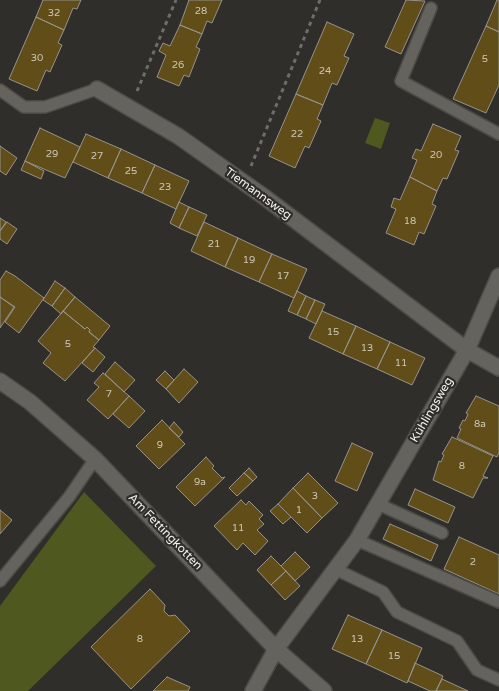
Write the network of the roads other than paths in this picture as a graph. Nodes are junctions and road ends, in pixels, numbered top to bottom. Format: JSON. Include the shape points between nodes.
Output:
{"nodes":[{"id":1,"x":431,"y":8,"type":"dead end"},
{"id":2,"x":97,"y":89,"type":"joint"},
{"id":3,"x":0,"y":90,"type":"edge"},
{"id":4,"x":499,"y":134,"type":"edge"},
{"id":5,"x":499,"y":276,"type":"edge"},
{"id":6,"x":467,"y":350,"type":"junction"},
{"id":7,"x":499,"y":368,"type":"edge"},
{"id":8,"x":0,"y":381,"type":"edge"},
{"id":9,"x":95,"y":459,"type":"junction"},
{"id":10,"x":378,"y":504,"type":"junction"},
{"id":11,"x":442,"y":533,"type":"dead end"},
{"id":12,"x":357,"y":540,"type":"junction"},
{"id":13,"x":335,"y":569,"type":"junction"},
{"id":14,"x":0,"y":581,"type":"edge"},
{"id":15,"x":499,"y":602,"type":"edge"},
{"id":16,"x":276,"y":649,"type":"junction"},
{"id":17,"x":499,"y":680,"type":"edge"},
{"id":18,"x":253,"y":691,"type":"edge"},
{"id":19,"x":324,"y":691,"type":"edge"}],
"edges":[{"from":1,"to":4,"type":"lane","via":[[401,81]]},
{"from":2,"to":3,"type":"lane","name":"Tiemannsweg","via":[[45,107],[24,107]]},
{"from":2,"to":6,"type":"street","name":"Tiemannsweg","via":[[178,136]]},
{"from":5,"to":6,"type":"street","name":"Kühlingsweg"},
{"from":6,"to":7,"type":"street","name":"Tiemannsweg"},
{"from":6,"to":10,"type":"street","name":"Kühlingsweg"},
{"from":8,"to":9,"type":"street","name":"Am Fettingkotten","via":[[30,402]]},
{"from":9,"to":14,"type":"lane","via":[[70,498]]},
{"from":9,"to":16,"type":"street","name":"Am Fettingkotten"},
{"from":10,"to":11,"type":"lane"},
{"from":10,"to":12,"type":"street","name":"Kühlingsweg"},
{"from":12,"to":13,"type":"street","name":"Kühlingsweg"},
{"from":12,"to":15,"type":"lane"},
{"from":13,"to":16,"type":"street","name":"Kühlingsweg"},
{"from":13,"to":17,"type":"lane","via":[[383,592],[397,612],[457,641],[477,670]]},
{"from":16,"to":18,"type":"street","name":"Kühlingsweg"},
{"from":16,"to":19,"type":"street","name":"Am Fettingkotten"}]}
